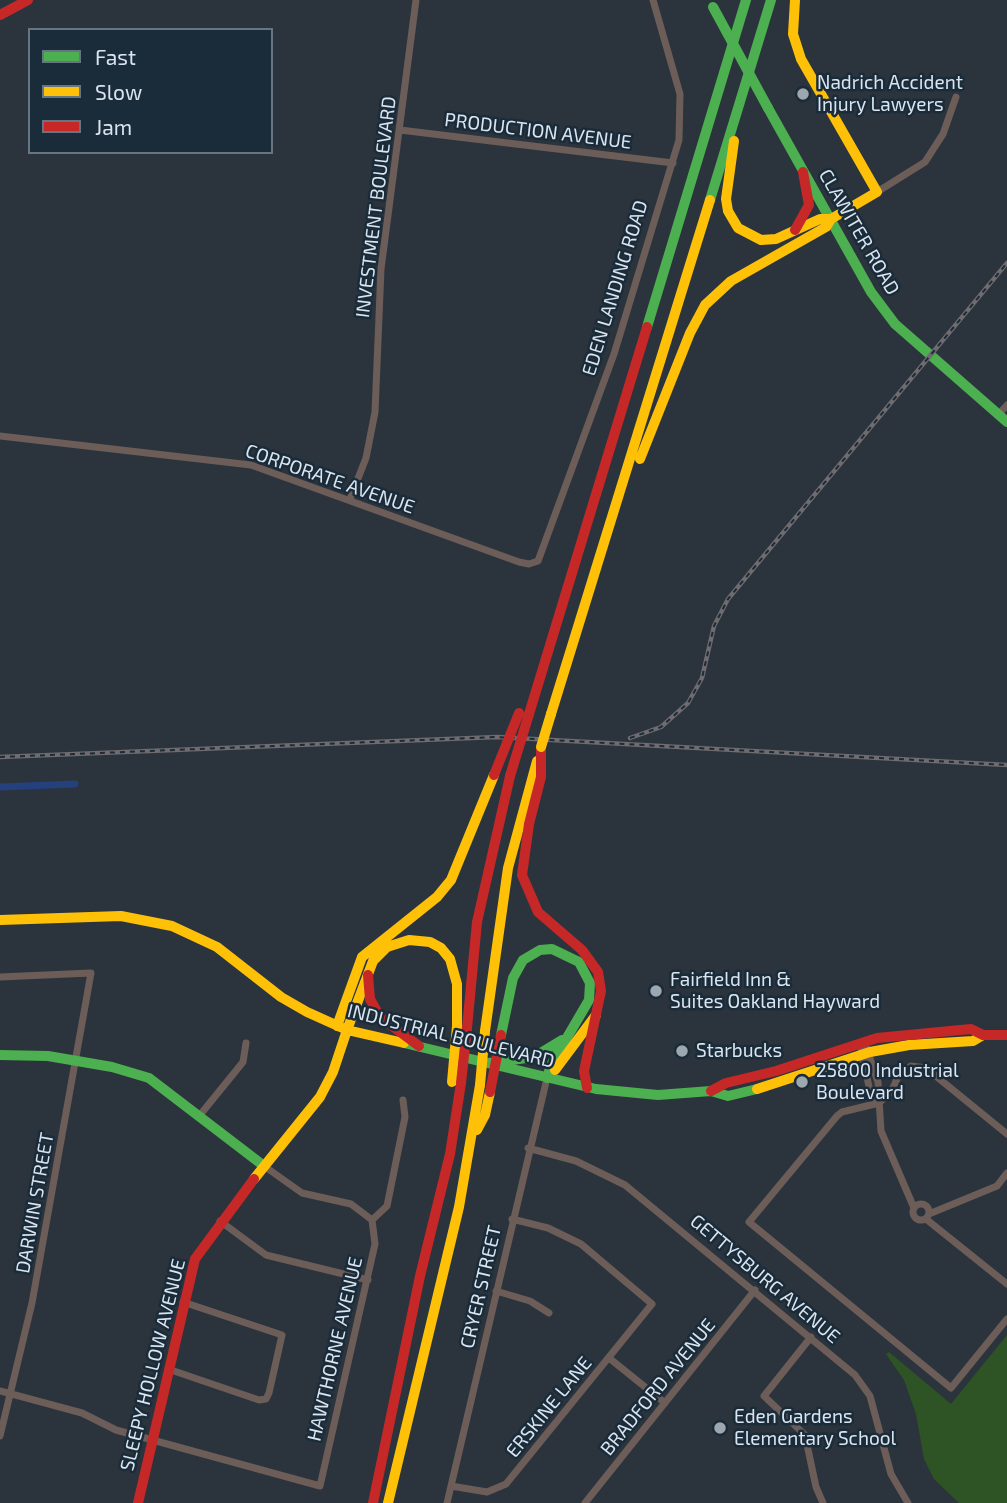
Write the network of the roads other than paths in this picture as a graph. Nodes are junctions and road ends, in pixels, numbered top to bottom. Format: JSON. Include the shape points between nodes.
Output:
{"nodes":[{"id":1,"x":28,"y":0,"type":"edge"},
{"id":2,"x":416,"y":0,"type":"edge"},
{"id":3,"x":653,"y":0,"type":"edge"},
{"id":4,"x":740,"y":0,"type":"edge"},
{"id":5,"x":746,"y":0,"type":"edge"},
{"id":6,"x":771,"y":0,"type":"edge"},
{"id":7,"x":795,"y":0,"type":"edge"},
{"id":8,"x":711,"y":3,"type":"edge"},
{"id":9,"x":0,"y":15,"type":"edge"},
{"id":10,"x":726,"y":62,"type":"junction"},
{"id":11,"x":744,"y":86,"type":"junction"},
{"id":12,"x":956,"y":97,"type":"dead end"},
{"id":13,"x":400,"y":130,"type":"junction"},
{"id":14,"x":673,"y":163,"type":"junction"},
{"id":15,"x":803,"y":172,"type":"junction"},
{"id":16,"x":877,"y":192,"type":"junction"},
{"id":17,"x":831,"y":219,"type":"junction"},
{"id":18,"x":791,"y":234,"type":"junction"},
{"id":19,"x":1007,"y":405,"type":"edge"},
{"id":20,"x":1003,"y":418,"type":"edge"},
{"id":21,"x":0,"y":436,"type":"edge"},
{"id":22,"x":350,"y":499,"type":"junction"},
{"id":23,"x":608,"y":537,"type":"junction"},
{"id":24,"x":519,"y":562,"type":"joint"},
{"id":25,"x":524,"y":713,"type":"junction"},
{"id":26,"x":537,"y":777,"type":"junction"},
{"id":27,"x":0,"y":920,"type":"edge"},
{"id":28,"x":367,"y":972,"type":"junction"},
{"id":29,"x":0,"y":977,"type":"edge"},
{"id":30,"x":597,"y":1014,"type":"junction"},
{"id":31,"x":462,"y":1027,"type":"junction"},
{"id":32,"x":342,"y":1028,"type":"junction"},
{"id":33,"x":572,"y":1030,"type":"junction"},
{"id":34,"x":983,"y":1035,"type":"junction"},
{"id":35,"x":1007,"y":1035,"type":"edge"},
{"id":36,"x":864,"y":1041,"type":"junction"},
{"id":37,"x":246,"y":1043,"type":"dead end"},
{"id":38,"x":419,"y":1046,"type":"junction"},
{"id":39,"x":865,"y":1053,"type":"junction"},
{"id":40,"x":0,"y":1055,"type":"edge"},
{"id":41,"x":76,"y":1062,"type":"junction"},
{"id":42,"x":489,"y":1063,"type":"junction"},
{"id":43,"x":866,"y":1077,"type":"junction"},
{"id":44,"x":547,"y":1078,"type":"junction"},
{"id":45,"x":877,"y":1079,"type":"junction"},
{"id":46,"x":895,"y":1082,"type":"junction"},
{"id":47,"x":587,"y":1088,"type":"junction"},
{"id":48,"x":711,"y":1091,"type":"junction"},
{"id":49,"x":403,"y":1100,"type":"dead end"},
{"id":50,"x":876,"y":1104,"type":"junction"},
{"id":51,"x":200,"y":1115,"type":"junction"},
{"id":52,"x":1007,"y":1133,"type":"edge"},
{"id":53,"x":472,"y":1140,"type":"junction"},
{"id":54,"x":528,"y":1148,"type":"junction"},
{"id":55,"x":264,"y":1166,"type":"junction"},
{"id":56,"x":1007,"y":1173,"type":"edge"},
{"id":57,"x":914,"y":1208,"type":"junction"},
{"id":58,"x":928,"y":1216,"type":"junction"},
{"id":59,"x":512,"y":1219,"type":"junction"},
{"id":60,"x":372,"y":1220,"type":"junction"},
{"id":61,"x":220,"y":1221,"type":"junction"},
{"id":62,"x":368,"y":1280,"type":"junction"},
{"id":63,"x":1007,"y":1284,"type":"edge"},
{"id":64,"x":755,"y":1290,"type":"junction"},
{"id":65,"x":496,"y":1291,"type":"junction"},
{"id":66,"x":183,"y":1302,"type":"junction"},
{"id":67,"x":549,"y":1313,"type":"dead end"},
{"id":68,"x":1007,"y":1319,"type":"edge"},
{"id":69,"x":811,"y":1337,"type":"junction"},
{"id":70,"x":609,"y":1358,"type":"junction"},
{"id":71,"x":168,"y":1369,"type":"junction"},
{"id":72,"x":0,"y":1391,"type":"edge"},
{"id":73,"x":11,"y":1394,"type":"junction"},
{"id":74,"x":665,"y":1404,"type":"junction"},
{"id":75,"x":388,"y":1431,"type":"junction"},
{"id":76,"x":0,"y":1436,"type":"edge"},
{"id":77,"x":151,"y":1439,"type":"junction"},
{"id":78,"x":451,"y":1486,"type":"junction"},
{"id":79,"x":138,"y":1503,"type":"edge"},
{"id":80,"x":368,"y":1503,"type":"edge"},
{"id":81,"x":373,"y":1503,"type":"edge"},
{"id":82,"x":388,"y":1503,"type":"edge"},
{"id":83,"x":447,"y":1503,"type":"edge"},
{"id":84,"x":585,"y":1503,"type":"edge"},
{"id":85,"x":823,"y":1503,"type":"edge"},
{"id":86,"x":908,"y":1503,"type":"edge"}],
"edges":[{"from":1,"to":9,"type":"main road"},
{"from":2,"to":13,"type":"street","name":"INVESTMENT BOULEVARD"},
{"from":3,"to":14,"type":"street","name":"EDEN LANDING ROAD","via":[[680,94],[681,124]]},
{"from":4,"to":10,"type":"main road"},
{"from":5,"to":10,"type":"main road"},
{"from":6,"to":11,"type":"main road"},
{"from":7,"to":16,"type":"main road","via":[[793,34],[801,59]]},
{"from":8,"to":15,"type":"main road","name":"CLAWITER ROAD","bridge":true},
{"from":10,"to":25,"type":"main road","via":[[541,676]]},
{"from":11,"to":18,"type":"main road","via":[[729,170],[728,211],[737,228],[750,237],[776,239]]},
{"from":11,"to":23,"type":"main road"},
{"from":12,"to":16,"type":"street","via":[[943,135],[925,162]]},
{"from":13,"to":14,"type":"street","name":"PRODUCTION AVENUE"},
{"from":13,"to":22,"type":"street","name":"INVESTMENT BOULEVARD","via":[[381,269],[375,412],[366,458]]},
{"from":14,"to":24,"type":"street","name":"EDEN LANDING ROAD","via":[[614,354],[542,556],[534,564]]},
{"from":15,"to":17,"type":"main road","name":"CLAWITER ROAD"},
{"from":15,"to":18,"type":"main road","via":[[809,205]]},
{"from":16,"to":17,"type":"main road"},
{"from":17,"to":18,"type":"main road","via":[[820,219]]},
{"from":17,"to":20,"type":"main road","name":"CLAWITER ROAD","via":[[871,292],[895,324]]},
{"from":17,"to":23,"type":"main road","via":[[826,227],[731,281],[705,305]]},
{"from":19,"to":20,"type":"street"},
{"from":21,"to":22,"type":"street","name":"CORPORATE AVENUE","via":[[223,460]]},
{"from":22,"to":24,"type":"street","name":"CORPORATE AVENUE"},
{"from":23,"to":26,"type":"main road","bridge":true,"via":[[541,747]]},
{"from":25,"to":31,"type":"main road","bridge":true,"via":[[477,922]]},
{"from":25,"to":32,"type":"main road","bridge":true,"via":[[452,880],[362,957]]},
{"from":26,"to":30,"type":"main road","via":[[522,866],[524,881],[538,912],[594,965],[601,991]]},
{"from":26,"to":53,"type":"main road","bridge":true,"via":[[508,868]]},
{"from":27,"to":32,"type":"main road","name":"INDUSTRIAL BOULEVARD","via":[[121,916],[172,926],[216,947],[281,997]]},
{"from":28,"to":31,"type":"main road","via":[[381,952],[402,941],[416,939],[441,948],[457,977]]},
{"from":28,"to":32,"type":"main road"},
{"from":28,"to":38,"type":"main road","via":[[370,999],[380,1017]]},
{"from":29,"to":41,"type":"street","name":"DARWIN STREET","via":[[91,973]]},
{"from":30,"to":44,"type":"main road"},
{"from":30,"to":47,"type":"main road","via":[[584,1071]]},
{"from":31,"to":75,"type":"main road","bridge":true,"via":[[444,1178]]},
{"from":32,"to":38,"type":"main road","name":"INDUSTRIAL BOULEVARD"},
{"from":32,"to":55,"type":"main road","name":"SLEEPY HOLLOW AVENUE","via":[[327,1085]]},
{"from":33,"to":42,"type":"main road","via":[[544,1054]]},
{"from":33,"to":44,"type":"main road"},
{"from":33,"to":53,"type":"main road","bridge":true,"via":[[589,1000],[588,975],[565,953],[540,950],[523,960],[516,971],[485,1115]]},
{"from":34,"to":35,"type":"main road","name":"INDUSTRIAL BOULEVARD"},
{"from":34,"to":36,"type":"main road","name":"INDUSTRIAL BOULEVARD","via":[[971,1029]]},
{"from":34,"to":39,"type":"main road","name":"INDUSTRIAL BOULEVARD","via":[[973,1041]]},
{"from":36,"to":39,"type":"street"},
{"from":36,"to":48,"type":"main road","name":"INDUSTRIAL BOULEVARD"},
{"from":37,"to":51,"type":"street","via":[[243,1062]]},
{"from":38,"to":42,"type":"main road","name":"INDUSTRIAL BOULEVARD"},
{"from":39,"to":43,"type":"street"},
{"from":39,"to":45,"type":"street"},
{"from":39,"to":48,"type":"main road","name":"INDUSTRIAL BOULEVARD","via":[[756,1090],[728,1096]]},
{"from":40,"to":41,"type":"main road"},
{"from":41,"to":51,"type":"main road","via":[[149,1078]]},
{"from":41,"to":73,"type":"street","name":"DARWIN STREET"},
{"from":42,"to":44,"type":"main road","name":"INDUSTRIAL BOULEVARD"},
{"from":43,"to":45,"type":"street"},
{"from":43,"to":50,"type":"street"},
{"from":44,"to":47,"type":"main road","name":"INDUSTRIAL BOULEVARD"},
{"from":44,"to":54,"type":"street","name":"CRYER STREET"},
{"from":45,"to":46,"type":"street"},
{"from":45,"to":50,"type":"street"},
{"from":46,"to":50,"type":"street","via":[[891,1092]]},
{"from":46,"to":52,"type":"street","via":[[911,1066],[926,1068]]},
{"from":47,"to":48,"type":"main road","name":"INDUSTRIAL BOULEVARD","via":[[658,1095]]},
{"from":49,"to":60,"type":"street","via":[[405,1117],[387,1206]]},
{"from":50,"to":57,"type":"street","via":[[881,1131]]},
{"from":50,"to":68,"type":"street","via":[[837,1116],[749,1222],[951,1388]]},
{"from":51,"to":55,"type":"main road"},
{"from":53,"to":82,"type":"main road"},
{"from":54,"to":59,"type":"street","name":"CRYER STREET"},
{"from":54,"to":64,"type":"street","name":"GETTYSBURG AVENUE","via":[[576,1161],[625,1185]]},
{"from":55,"to":60,"type":"street","via":[[302,1193],[351,1204]]},
{"from":55,"to":61,"type":"main road","name":"SLEEPY HOLLOW AVENUE"},
{"from":56,"to":58,"type":"street","via":[[997,1186]]},
{"from":57,"to":58,"type":"street","via":[[924,1205]]},
{"from":57,"to":58,"type":"street","via":[[914,1218]]},
{"from":58,"to":63,"type":"street"},
{"from":59,"to":65,"type":"street","name":"CRYER STREET"},
{"from":59,"to":70,"type":"street","name":"ERSKINE LANE","via":[[548,1228],[581,1244],[652,1304]]},
{"from":60,"to":62,"type":"street","name":"HAWTHORNE AVENUE","via":[[375,1244]]},
{"from":61,"to":62,"type":"street","via":[[266,1255]]},
{"from":61,"to":66,"type":"main road","name":"SLEEPY HOLLOW AVENUE","via":[[195,1259]]},
{"from":62,"to":77,"type":"street","name":"HAWTHORNE AVENUE","via":[[320,1486]]},
{"from":64,"to":69,"type":"street","name":"GETTYSBURG AVENUE"},
{"from":64,"to":74,"type":"street","name":"BRADFORD AVENUE"},
{"from":65,"to":67,"type":"street","via":[[530,1301]]},
{"from":65,"to":78,"type":"street","name":"CRYER STREET"},
{"from":66,"to":71,"type":"main road","name":"SLEEPY HOLLOW AVENUE"},
{"from":66,"to":71,"type":"street","via":[[282,1335],[269,1393],[262,1400]]},
{"from":69,"to":85,"type":"street","via":[[764,1396],[806,1435]]},
{"from":69,"to":86,"type":"street","name":"GETTYSBURG AVENUE","via":[[855,1375],[870,1396],[891,1474]]},
{"from":70,"to":74,"type":"street"},
{"from":70,"to":78,"type":"street","name":"ERSKINE LANE","via":[[506,1484],[478,1492]]},
{"from":71,"to":77,"type":"main road","name":"SLEEPY HOLLOW AVENUE"},
{"from":72,"to":73,"type":"street"},
{"from":73,"to":76,"type":"street","name":"DARWIN STREET"},
{"from":73,"to":77,"type":"street"},
{"from":74,"to":84,"type":"street","name":"BRADFORD AVENUE"},
{"from":75,"to":80,"type":"main road"},
{"from":75,"to":81,"type":"main road"},
{"from":77,"to":79,"type":"main road","name":"SLEEPY HOLLOW AVENUE"},
{"from":78,"to":83,"type":"street","name":"CRYER STREET"}]}
